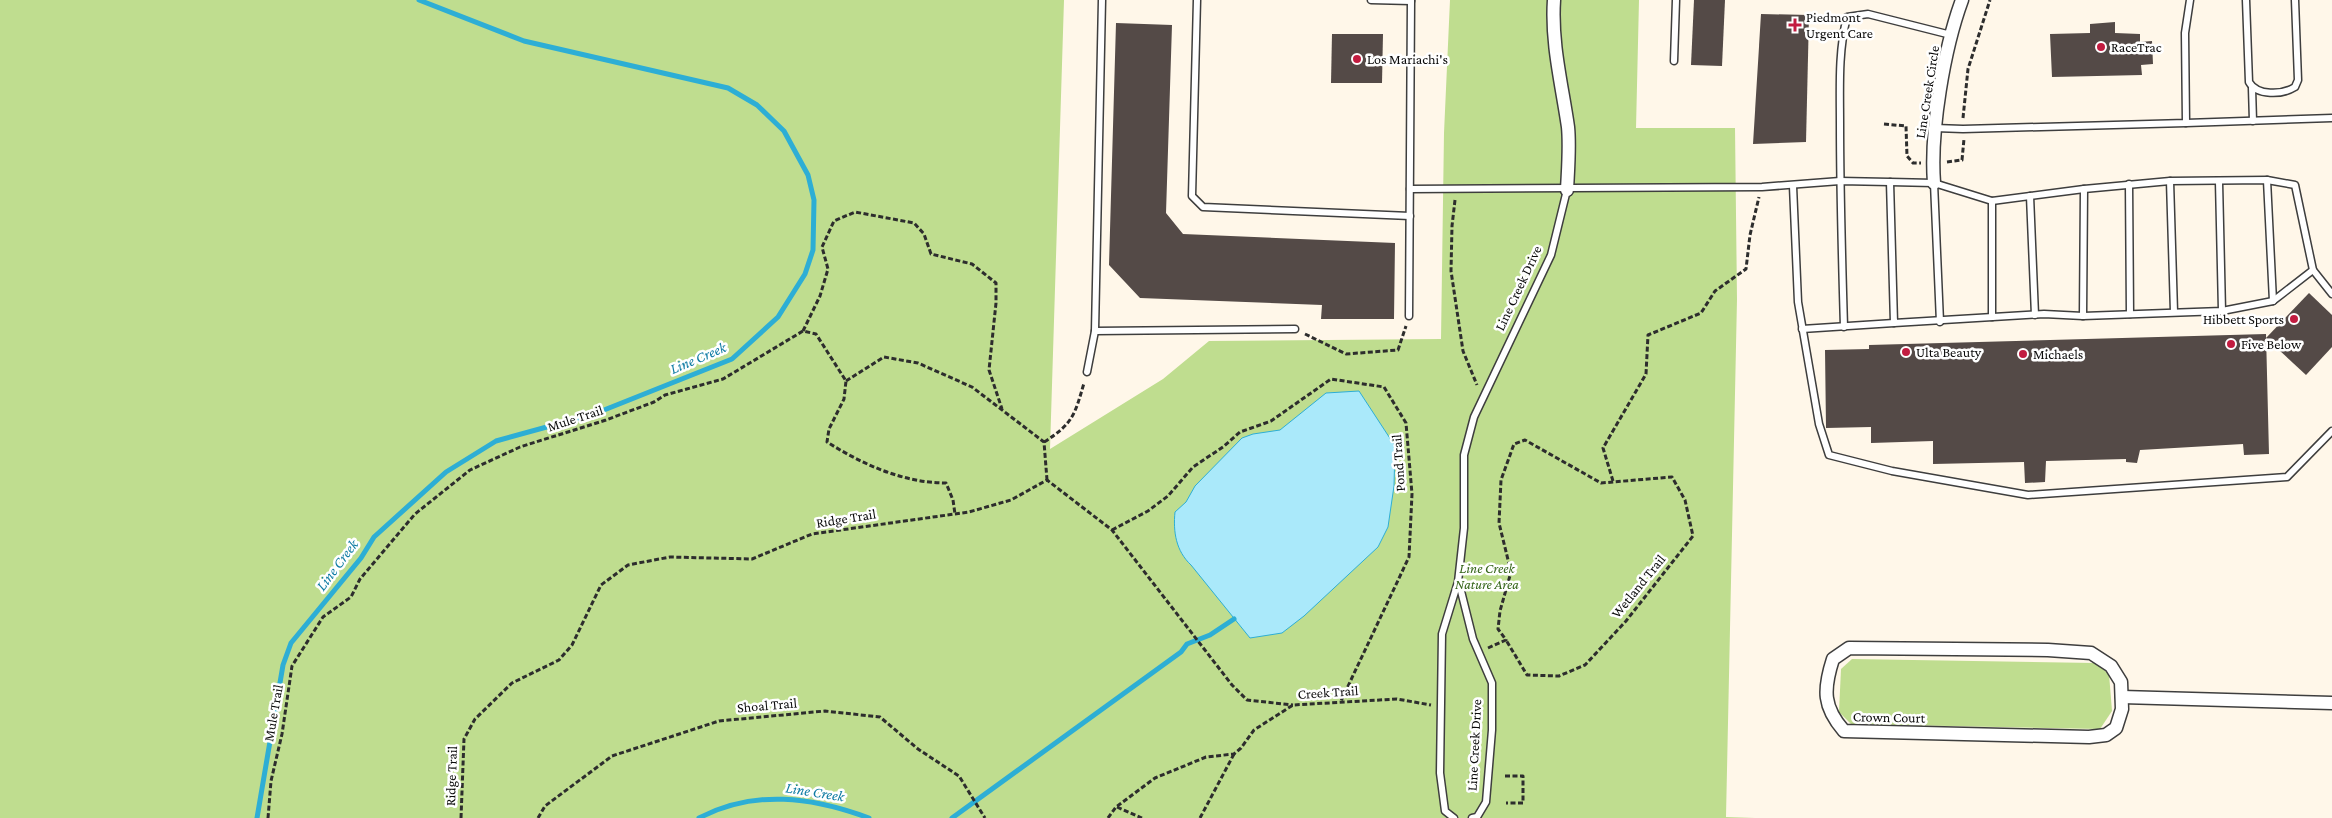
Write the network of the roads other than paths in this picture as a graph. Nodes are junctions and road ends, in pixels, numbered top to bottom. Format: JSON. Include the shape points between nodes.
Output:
{"nodes":[{"id":1,"x":1102,"y":0,"type":"edge"},
{"id":2,"x":1197,"y":0,"type":"edge"},
{"id":3,"x":1371,"y":0,"type":"edge"},
{"id":4,"x":1554,"y":0,"type":"edge"},
{"id":5,"x":1676,"y":0,"type":"edge"},
{"id":6,"x":2190,"y":0,"type":"edge"},
{"id":7,"x":2246,"y":0,"type":"edge"},
{"id":8,"x":2295,"y":0,"type":"edge"},
{"id":9,"x":1411,"y":1,"type":"edge"},
{"id":10,"x":1961,"y":3,"type":"edge"},
{"id":11,"x":1951,"y":35,"type":"junction"},
{"id":12,"x":1674,"y":61,"type":"dead end"},
{"id":13,"x":2252,"y":88,"type":"junction"},
{"id":14,"x":2332,"y":118,"type":"edge"},
{"id":15,"x":2253,"y":121,"type":"junction"},
{"id":16,"x":2186,"y":123,"type":"junction"},
{"id":17,"x":1935,"y":128,"type":"junction"},
{"id":18,"x":2266,"y":180,"type":"junction"},
{"id":19,"x":1840,"y":181,"type":"junction"},
{"id":20,"x":2170,"y":181,"type":"junction"},
{"id":21,"x":1890,"y":182,"type":"junction"},
{"id":22,"x":2219,"y":182,"type":"junction"},
{"id":23,"x":1934,"y":183,"type":"junction"},
{"id":24,"x":2129,"y":184,"type":"junction"},
{"id":25,"x":1793,"y":186,"type":"junction"},
{"id":26,"x":1410,"y":189,"type":"junction"},
{"id":27,"x":2084,"y":189,"type":"junction"},
{"id":28,"x":1567,"y":190,"type":"junction"},
{"id":29,"x":2030,"y":196,"type":"junction"},
{"id":30,"x":1992,"y":201,"type":"junction"},
{"id":31,"x":1410,"y":216,"type":"junction"},
{"id":32,"x":2313,"y":270,"type":"junction"},
{"id":33,"x":2332,"y":294,"type":"edge"},
{"id":34,"x":2273,"y":301,"type":"junction"},
{"id":35,"x":2222,"y":311,"type":"junction"},
{"id":36,"x":2174,"y":312,"type":"junction"},
{"id":37,"x":2130,"y":314,"type":"junction"},
{"id":38,"x":2035,"y":315,"type":"junction"},
{"id":39,"x":1409,"y":316,"type":"road end"},
{"id":40,"x":2083,"y":316,"type":"junction"},
{"id":41,"x":1992,"y":317,"type":"junction"},
{"id":42,"x":1940,"y":322,"type":"junction"},
{"id":43,"x":1894,"y":323,"type":"junction"},
{"id":44,"x":1844,"y":327,"type":"junction"},
{"id":45,"x":1294,"y":329,"type":"road end"},
{"id":46,"x":1802,"y":329,"type":"junction"},
{"id":47,"x":1095,"y":331,"type":"junction"},
{"id":48,"x":1087,"y":372,"type":"road end"},
{"id":49,"x":2332,"y":431,"type":"edge"},
{"id":50,"x":1458,"y":582,"type":"junction"},
{"id":51,"x":2122,"y":697,"type":"junction"},
{"id":52,"x":2332,"y":703,"type":"edge"},
{"id":53,"x":1454,"y":818,"type":"edge"},
{"id":54,"x":1472,"y":818,"type":"edge"}],
"edges":[{"from":1,"to":47,"type":"lane"},
{"from":2,"to":31,"type":"lane","via":[[1192,196],[1203,207]]},
{"from":3,"to":9,"type":"lane"},
{"from":4,"to":28,"type":"street","name":"Line Creek Drive","via":[[1558,68],[1568,130]]},
{"from":5,"to":12,"type":"lane"},
{"from":6,"to":16,"type":"lane","via":[[2185,33]]},
{"from":7,"to":13,"type":"lane","via":[[2249,82]]},
{"from":8,"to":13,"type":"lane","via":[[2298,80],[2295,87],[2288,92],[2258,92]]},
{"from":9,"to":26,"type":"lane"},
{"from":10,"to":11,"type":"street","name":"Line Creek Circle"},
{"from":11,"to":17,"type":"street","name":"Line Creek Circle"},
{"from":11,"to":19,"type":"lane","via":[[1868,14],[1847,17],[1843,35]]},
{"from":13,"to":15,"type":"lane"},
{"from":14,"to":15,"type":"lane"},
{"from":15,"to":16,"type":"lane"},
{"from":16,"to":17,"type":"lane"},
{"from":17,"to":23,"type":"street","name":"Line Creek Circle"},
{"from":18,"to":22,"type":"lane"},
{"from":18,"to":32,"type":"lane","via":[[2295,185]]},
{"from":18,"to":34,"type":"lane"},
{"from":19,"to":21,"type":"lane"},
{"from":19,"to":25,"type":"lane"},
{"from":19,"to":44,"type":"lane"},
{"from":20,"to":22,"type":"lane"},
{"from":20,"to":24,"type":"lane"},
{"from":20,"to":36,"type":"lane"},
{"from":21,"to":23,"type":"lane"},
{"from":21,"to":43,"type":"lane"},
{"from":22,"to":35,"type":"lane"},
{"from":23,"to":30,"type":"lane"},
{"from":23,"to":42,"type":"lane"},
{"from":24,"to":27,"type":"lane"},
{"from":24,"to":37,"type":"lane"},
{"from":25,"to":28,"type":"lane"},
{"from":25,"to":46,"type":"lane"},
{"from":26,"to":28,"type":"lane"},
{"from":26,"to":31,"type":"lane"},
{"from":27,"to":29,"type":"lane"},
{"from":27,"to":40,"type":"lane"},
{"from":28,"to":50,"type":"lane","name":"Line Creek Drive","via":[[1551,255],[1474,417],[1464,455],[1464,528]]},
{"from":29,"to":30,"type":"lane"},
{"from":29,"to":38,"type":"lane"},
{"from":30,"to":41,"type":"lane"},
{"from":31,"to":39,"type":"lane"},
{"from":32,"to":33,"type":"lane"},
{"from":32,"to":34,"type":"lane"},
{"from":34,"to":35,"type":"lane"},
{"from":35,"to":36,"type":"lane"},
{"from":36,"to":37,"type":"lane"},
{"from":37,"to":40,"type":"lane"},
{"from":38,"to":40,"type":"lane"},
{"from":38,"to":41,"type":"lane"},
{"from":41,"to":42,"type":"lane"},
{"from":42,"to":43,"type":"lane"},
{"from":43,"to":44,"type":"lane"},
{"from":44,"to":46,"type":"lane"},
{"from":45,"to":47,"type":"lane"},
{"from":46,"to":49,"type":"lane","via":[[1819,424],[1830,455],[1892,471],[2028,495],[2287,477]]},
{"from":47,"to":48,"type":"lane"},
{"from":50,"to":53,"type":"lane","name":"Line Creek Drive","via":[[1442,634],[1440,709],[1442,796],[1445,811]]},
{"from":50,"to":54,"type":"lane","name":"Line Creek Drive","via":[[1473,640],[1492,683],[1486,802],[1477,817]]},
{"from":51,"to":51,"type":"street","name":"Crown Court","via":[[2121,682],[2111,666],[2091,653],[1849,648],[1832,659],[1826,701],[1832,717],[1844,731],[2089,737],[2106,734],[2116,728]]},
{"from":51,"to":52,"type":"street"}]}
